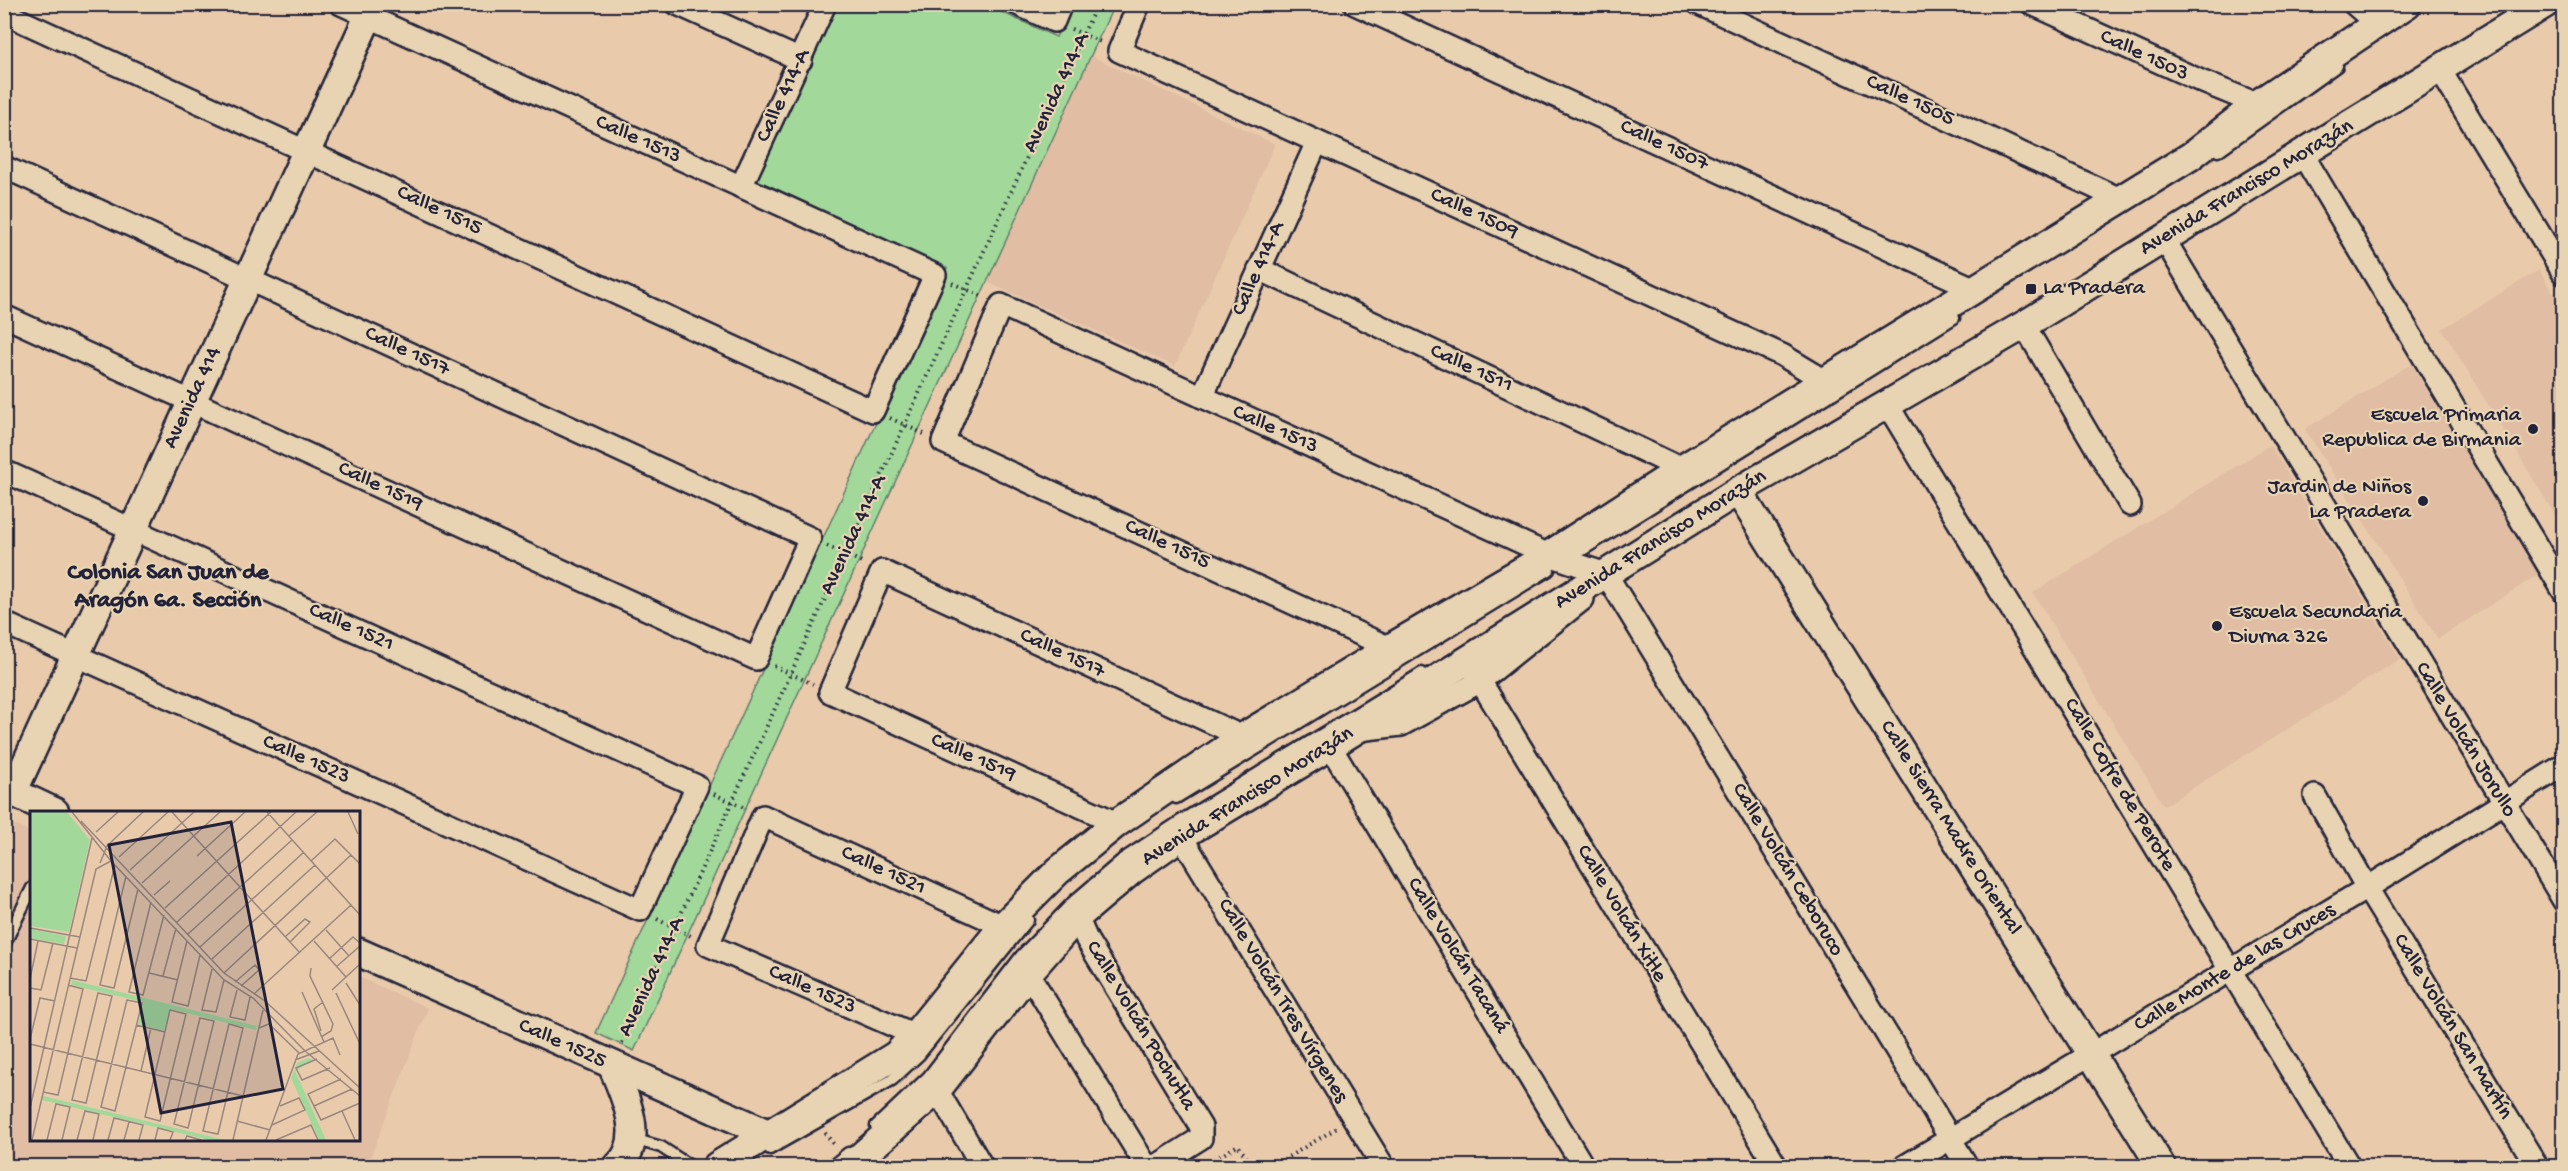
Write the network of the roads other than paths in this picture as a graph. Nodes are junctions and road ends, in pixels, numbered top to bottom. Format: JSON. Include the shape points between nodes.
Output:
{"nodes":[{"id":1,"x":341,"y":4,"type":"edge"},
{"id":2,"x":677,"y":4,"type":"edge"},
{"id":3,"x":825,"y":4,"type":"edge"},
{"id":4,"x":1017,"y":4,"type":"edge"},
{"id":5,"x":1139,"y":4,"type":"edge"},
{"id":6,"x":1355,"y":4,"type":"edge"},
{"id":7,"x":1699,"y":4,"type":"edge"},
{"id":8,"x":2032,"y":4,"type":"edge"},
{"id":9,"x":2354,"y":4,"type":"edge"},
{"id":10,"x":2407,"y":4,"type":"edge"},
{"id":11,"x":2414,"y":4,"type":"edge"},
{"id":12,"x":2529,"y":4,"type":"edge"},
{"id":13,"x":2545,"y":4,"type":"edge"},
{"id":14,"x":371,"y":11,"type":"edge"},
{"id":15,"x":4,"y":13,"type":"edge"},
{"id":16,"x":1058,"y":13,"type":"edge"},
{"id":17,"x":2377,"y":31,"type":"junction"},
{"id":18,"x":1119,"y":51,"type":"joint"},
{"id":19,"x":2347,"y":59,"type":"dead end"},
{"id":20,"x":801,"y":60,"type":"junction"},
{"id":21,"x":2440,"y":70,"type":"junction"},
{"id":22,"x":2257,"y":104,"type":"junction"},
{"id":23,"x":1317,"y":142,"type":"junction"},
{"id":24,"x":307,"y":151,"type":"junction"},
{"id":25,"x":2303,"y":155,"type":"junction"},
{"id":26,"x":2212,"y":156,"type":"dead end"},
{"id":27,"x":2202,"y":162,"type":"dead end"},
{"id":28,"x":4,"y":166,"type":"edge"},
{"id":29,"x":2166,"y":185,"type":"dead end"},
{"id":30,"x":741,"y":187,"type":"junction"},
{"id":31,"x":2120,"y":199,"type":"junction"},
{"id":32,"x":2164,"y":239,"type":"junction"},
{"id":33,"x":1259,"y":270,"type":"junction"},
{"id":34,"x":2564,"y":274,"type":"edge"},
{"id":35,"x":935,"y":275,"type":"joint"},
{"id":36,"x":248,"y":279,"type":"junction"},
{"id":37,"x":1968,"y":300,"type":"junction"},
{"id":38,"x":4,"y":316,"type":"edge"},
{"id":39,"x":2024,"y":325,"type":"junction"},
{"id":40,"x":1827,"y":382,"type":"junction"},
{"id":41,"x":1202,"y":397,"type":"junction"},
{"id":42,"x":192,"y":402,"type":"junction"},
{"id":43,"x":1887,"y":404,"type":"junction"},
{"id":44,"x":943,"y":442,"type":"joint"},
{"id":45,"x":1682,"y":469,"type":"junction"},
{"id":46,"x":4,"y":471,"type":"edge"},
{"id":47,"x":1738,"y":491,"type":"junction"},
{"id":48,"x":2130,"y":505,"type":"dead end"},
{"id":49,"x":133,"y":529,"type":"junction"},
{"id":50,"x":810,"y":538,"type":"joint"},
{"id":51,"x":1641,"y":538,"type":"dead end"},
{"id":52,"x":1557,"y":558,"type":"junction"},
{"id":53,"x":1603,"y":567,"type":"junction"},
{"id":54,"x":882,"y":571,"type":"joint"},
{"id":55,"x":2564,"y":592,"type":"edge"},
{"id":56,"x":4,"y":623,"type":"edge"},
{"id":57,"x":1503,"y":624,"type":"dead end"},
{"id":58,"x":1390,"y":648,"type":"junction"},
{"id":59,"x":75,"y":655,"type":"junction"},
{"id":60,"x":756,"y":659,"type":"joint"},
{"id":61,"x":1434,"y":666,"type":"dead end"},
{"id":62,"x":1474,"y":671,"type":"junction"},
{"id":63,"x":830,"y":692,"type":"joint"},
{"id":64,"x":1243,"y":737,"type":"junction"},
{"id":65,"x":1330,"y":746,"type":"junction"},
{"id":66,"x":2564,"y":765,"type":"edge"},
{"id":67,"x":697,"y":786,"type":"joint"},
{"id":68,"x":9,"y":790,"type":"edge"},
{"id":69,"x":2315,"y":796,"type":"dead end"},
{"id":70,"x":2503,"y":803,"type":"junction"},
{"id":71,"x":1163,"y":806,"type":"dead end"},
{"id":72,"x":51,"y":811,"type":"edge"},
{"id":73,"x":763,"y":816,"type":"joint"},
{"id":74,"x":1119,"y":829,"type":"junction"},
{"id":75,"x":1181,"y":836,"type":"junction"},
{"id":76,"x":2367,"y":888,"type":"junction"},
{"id":77,"x":30,"y":892,"type":"edge"},
{"id":78,"x":1047,"y":898,"type":"dead end"},
{"id":79,"x":2564,"y":901,"type":"edge"},
{"id":80,"x":640,"y":910,"type":"joint"},
{"id":81,"x":1033,"y":914,"type":"dead end"},
{"id":82,"x":1077,"y":917,"type":"junction"},
{"id":83,"x":1003,"y":926,"type":"junction"},
{"id":84,"x":4,"y":945,"type":"edge"},
{"id":85,"x":708,"y":945,"type":"joint"},
{"id":86,"x":360,"y":953,"type":"edge"},
{"id":87,"x":2231,"y":970,"type":"junction"},
{"id":88,"x":1028,"y":973,"type":"junction"},
{"id":89,"x":915,"y":1035,"type":"junction"},
{"id":90,"x":2092,"y":1054,"type":"junction"},
{"id":91,"x":612,"y":1065,"type":"junction"},
{"id":92,"x":937,"y":1090,"type":"junction"},
{"id":93,"x":869,"y":1133,"type":"dead end"},
{"id":94,"x":1950,"y":1137,"type":"junction"},
{"id":95,"x":633,"y":1139,"type":"junction"},
{"id":96,"x":764,"y":1144,"type":"junction"},
{"id":97,"x":848,"y":1157,"type":"edge"},
{"id":98,"x":1150,"y":1166,"type":"edge"},
{"id":99,"x":618,"y":1167,"type":"edge"},
{"id":100,"x":690,"y":1167,"type":"edge"},
{"id":101,"x":717,"y":1167,"type":"edge"},
{"id":102,"x":832,"y":1167,"type":"edge"},
{"id":103,"x":982,"y":1167,"type":"edge"},
{"id":104,"x":1383,"y":1167,"type":"edge"},
{"id":105,"x":1584,"y":1167,"type":"edge"},
{"id":106,"x":1776,"y":1167,"type":"edge"},
{"id":107,"x":1905,"y":1167,"type":"edge"},
{"id":108,"x":1967,"y":1167,"type":"edge"},
{"id":109,"x":2161,"y":1167,"type":"edge"},
{"id":110,"x":2349,"y":1167,"type":"edge"},
{"id":111,"x":2537,"y":1167,"type":"edge"}],
"edges":[{"from":1,"to":14,"type":"street","name":"Calle 1513"},
{"from":2,"to":20,"type":"street"},
{"from":3,"to":20,"type":"street","name":"Calle 414-A"},
{"from":4,"to":16,"type":"street"},
{"from":5,"to":18,"type":"street","name":"Avenida 414-A"},
{"from":6,"to":37,"type":"street","name":"Calle 1507"},
{"from":7,"to":31,"type":"street","name":"Calle 1505"},
{"from":8,"to":22,"type":"street","name":"Calle 1503"},
{"from":9,"to":17,"type":"street"},
{"from":10,"to":17,"type":"street","name":"Avenida Francisco Morazán"},
{"from":11,"to":17,"type":"lane","via":[[2405,18]]},
{"from":12,"to":51,"type":"lane","via":[[2214,194],[2125,255]]},
{"from":13,"to":21,"type":"street","name":"Avenida Francisco Morazán"},
{"from":14,"to":24,"type":"street","name":"Avenida 414"},
{"from":14,"to":30,"type":"street","name":"Calle 1513"},
{"from":15,"to":24,"type":"street","name":"Calle 1515"},
{"from":17,"to":22,"type":"street","name":"Avenida Francisco Morazán"},
{"from":18,"to":23,"type":"street","name":"Calle 1509"},
{"from":19,"to":26,"type":"lane"},
{"from":20,"to":30,"type":"street","name":"Calle 414-A"},
{"from":21,"to":25,"type":"street","name":"Avenida Francisco Morazán"},
{"from":21,"to":34,"type":"street"},
{"from":22,"to":31,"type":"street","name":"Avenida Francisco Morazán","via":[[2191,156]]},
{"from":23,"to":33,"type":"street","name":"Calle 414-A"},
{"from":23,"to":40,"type":"street","name":"Calle 1509","via":[[1782,355]]},
{"from":24,"to":35,"type":"street","name":"Calle 1515","via":[[873,411]]},
{"from":24,"to":36,"type":"street","name":"Avenida 414"},
{"from":25,"to":32,"type":"street","name":"Avenida Francisco Morazán"},
{"from":25,"to":55,"type":"street"},
{"from":27,"to":29,"type":"lane"},
{"from":28,"to":36,"type":"street","name":"Calle 1517"},
{"from":30,"to":35,"type":"street","name":"Calle 1513"},
{"from":31,"to":37,"type":"street","name":"Avenida Francisco Morazán"},
{"from":32,"to":39,"type":"street","name":"Avenida Francisco Morazán"},
{"from":32,"to":70,"type":"street","name":"Calle Volcán Jorullo"},
{"from":33,"to":41,"type":"street","name":"Calle 414-A"},
{"from":33,"to":45,"type":"street","name":"Calle 1511"},
{"from":36,"to":42,"type":"street","name":"Avenida 414"},
{"from":36,"to":50,"type":"street","name":"Calle 1517"},
{"from":37,"to":40,"type":"street","name":"Avenida Francisco Morazán"},
{"from":37,"to":52,"type":"lane"},
{"from":38,"to":42,"type":"street","name":"Calle 1519"},
{"from":39,"to":43,"type":"street","name":"Avenida Francisco Morazán"},
{"from":39,"to":48,"type":"street"},
{"from":40,"to":45,"type":"street","name":"Avenida Francisco Morazán"},
{"from":41,"to":44,"type":"street","name":"Calle 1513","via":[[1001,305]]},
{"from":41,"to":52,"type":"street","name":"Calle 1513"},
{"from":42,"to":49,"type":"street","name":"Avenida 414"},
{"from":42,"to":60,"type":"street","name":"Calle 1519"},
{"from":43,"to":47,"type":"street","name":"Avenida Francisco Morazán"},
{"from":43,"to":87,"type":"street","name":"Calle Cofre de Perote"},
{"from":44,"to":58,"type":"street","name":"Calle 1515"},
{"from":45,"to":52,"type":"street","name":"Avenida Francisco Morazán"},
{"from":46,"to":49,"type":"street","name":"Calle 1521"},
{"from":47,"to":53,"type":"street","name":"Avenida Francisco Morazán"},
{"from":47,"to":90,"type":"street","name":"Calle Sierra Madre Oriental"},
{"from":49,"to":59,"type":"street","name":"Avenida 414"},
{"from":49,"to":67,"type":"street","name":"Calle 1521"},
{"from":50,"to":60,"type":"street","name":"Avenida 414-A"},
{"from":52,"to":53,"type":"street","name":"Calle 1513"},
{"from":52,"to":58,"type":"street","name":"Avenida Francisco Morazán"},
{"from":52,"to":71,"type":"lane"},
{"from":53,"to":57,"type":"lane"},
{"from":53,"to":62,"type":"street","name":"Avenida Francisco Morazán"},
{"from":53,"to":94,"type":"street","name":"Calle Volcán Ceboruco"},
{"from":54,"to":63,"type":"street","name":"Avenida 414-A"},
{"from":54,"to":64,"type":"street","name":"Calle 1517"},
{"from":56,"to":59,"type":"street","name":"Calle 1523"},
{"from":58,"to":64,"type":"street","name":"Avenida Francisco Morazán"},
{"from":59,"to":68,"type":"street","name":"Avenida 414"},
{"from":59,"to":80,"type":"street","name":"Calle 1523"},
{"from":61,"to":93,"type":"lane","via":[[1123,859],[1074,901],[1021,956],[928,1077]]},
{"from":62,"to":65,"type":"street","name":"Avenida Francisco Morazán"},
{"from":62,"to":106,"type":"street","name":"Calle Volcán Xitle"},
{"from":63,"to":74,"type":"street","name":"Calle 1519"},
{"from":64,"to":74,"type":"street","name":"Avenida Francisco Morazán"},
{"from":65,"to":75,"type":"street","name":"Avenida Francisco Morazán"},
{"from":65,"to":105,"type":"street","name":"Calle Volcán Tacaná"},
{"from":66,"to":70,"type":"street","name":"Calle Monte de las Cruces"},
{"from":67,"to":80,"type":"street","name":"Avenida 414-A"},
{"from":68,"to":72,"type":"street"},
{"from":69,"to":76,"type":"street","name":"Calle Volcán San Martín"},
{"from":70,"to":76,"type":"street","name":"Calle Monte de las Cruces"},
{"from":70,"to":79,"type":"street","name":"Calle Volcán Jorullo"},
{"from":73,"to":83,"type":"street","name":"Calle 1521"},
{"from":73,"to":85,"type":"street","name":"Avenida 414-A"},
{"from":74,"to":78,"type":"lane"},
{"from":74,"to":83,"type":"street","name":"Avenida Francisco Morazán","via":[[1058,871]]},
{"from":75,"to":82,"type":"street","name":"Avenida Francisco Morazán","via":[[1131,871]]},
{"from":75,"to":104,"type":"street","name":"Calle Volcán Tres Vírgenes"},
{"from":76,"to":87,"type":"street","name":"Calle Monte de las Cruces"},
{"from":76,"to":111,"type":"street","name":"Calle Volcán San Martín"},
{"from":77,"to":84,"type":"lane"},
{"from":81,"to":96,"type":"lane","via":[[920,1055],[891,1080],[816,1122]]},
{"from":82,"to":88,"type":"street","name":"Avenida Francisco Morazán"},
{"from":82,"to":98,"type":"street","name":"Calle Volcán Pochutla","via":[[1086,940],[1201,1127],[1203,1135],[1198,1141]]},
{"from":83,"to":89,"type":"street","name":"Avenida Francisco Morazán"},
{"from":85,"to":89,"type":"street","name":"Calle 1523"},
{"from":86,"to":91,"type":"street","name":"Calle 1525"},
{"from":87,"to":90,"type":"street","name":"Calle Monte de las Cruces"},
{"from":87,"to":110,"type":"street","name":"Calle Cofre de Perote"},
{"from":88,"to":92,"type":"street","name":"Avenida Francisco Morazán"},
{"from":88,"to":98,"type":"street","via":[[1142,1160]]},
{"from":89,"to":96,"type":"street","name":"Avenida Francisco Morazán","via":[[873,1072]]},
{"from":90,"to":94,"type":"street","name":"Calle Monte de las Cruces"},
{"from":90,"to":109,"type":"street","name":"Calle Sierra Madre Oriental"},
{"from":91,"to":95,"type":"street","via":[[628,1107]]},
{"from":91,"to":96,"type":"street","name":"Calle 1525"},
{"from":92,"to":97,"type":"street","name":"Avenida Francisco Morazán"},
{"from":92,"to":103,"type":"street"},
{"from":94,"to":107,"type":"street","name":"Calle Monte de las Cruces"},
{"from":94,"to":108,"type":"street","name":"Calle Volcán Ceboruco"},
{"from":95,"to":99,"type":"street"},
{"from":95,"to":100,"type":"lane","via":[[661,1147]]},
{"from":96,"to":101,"type":"street","name":"Avenida Francisco Morazán"},
{"from":97,"to":102,"type":"lane"}]}
